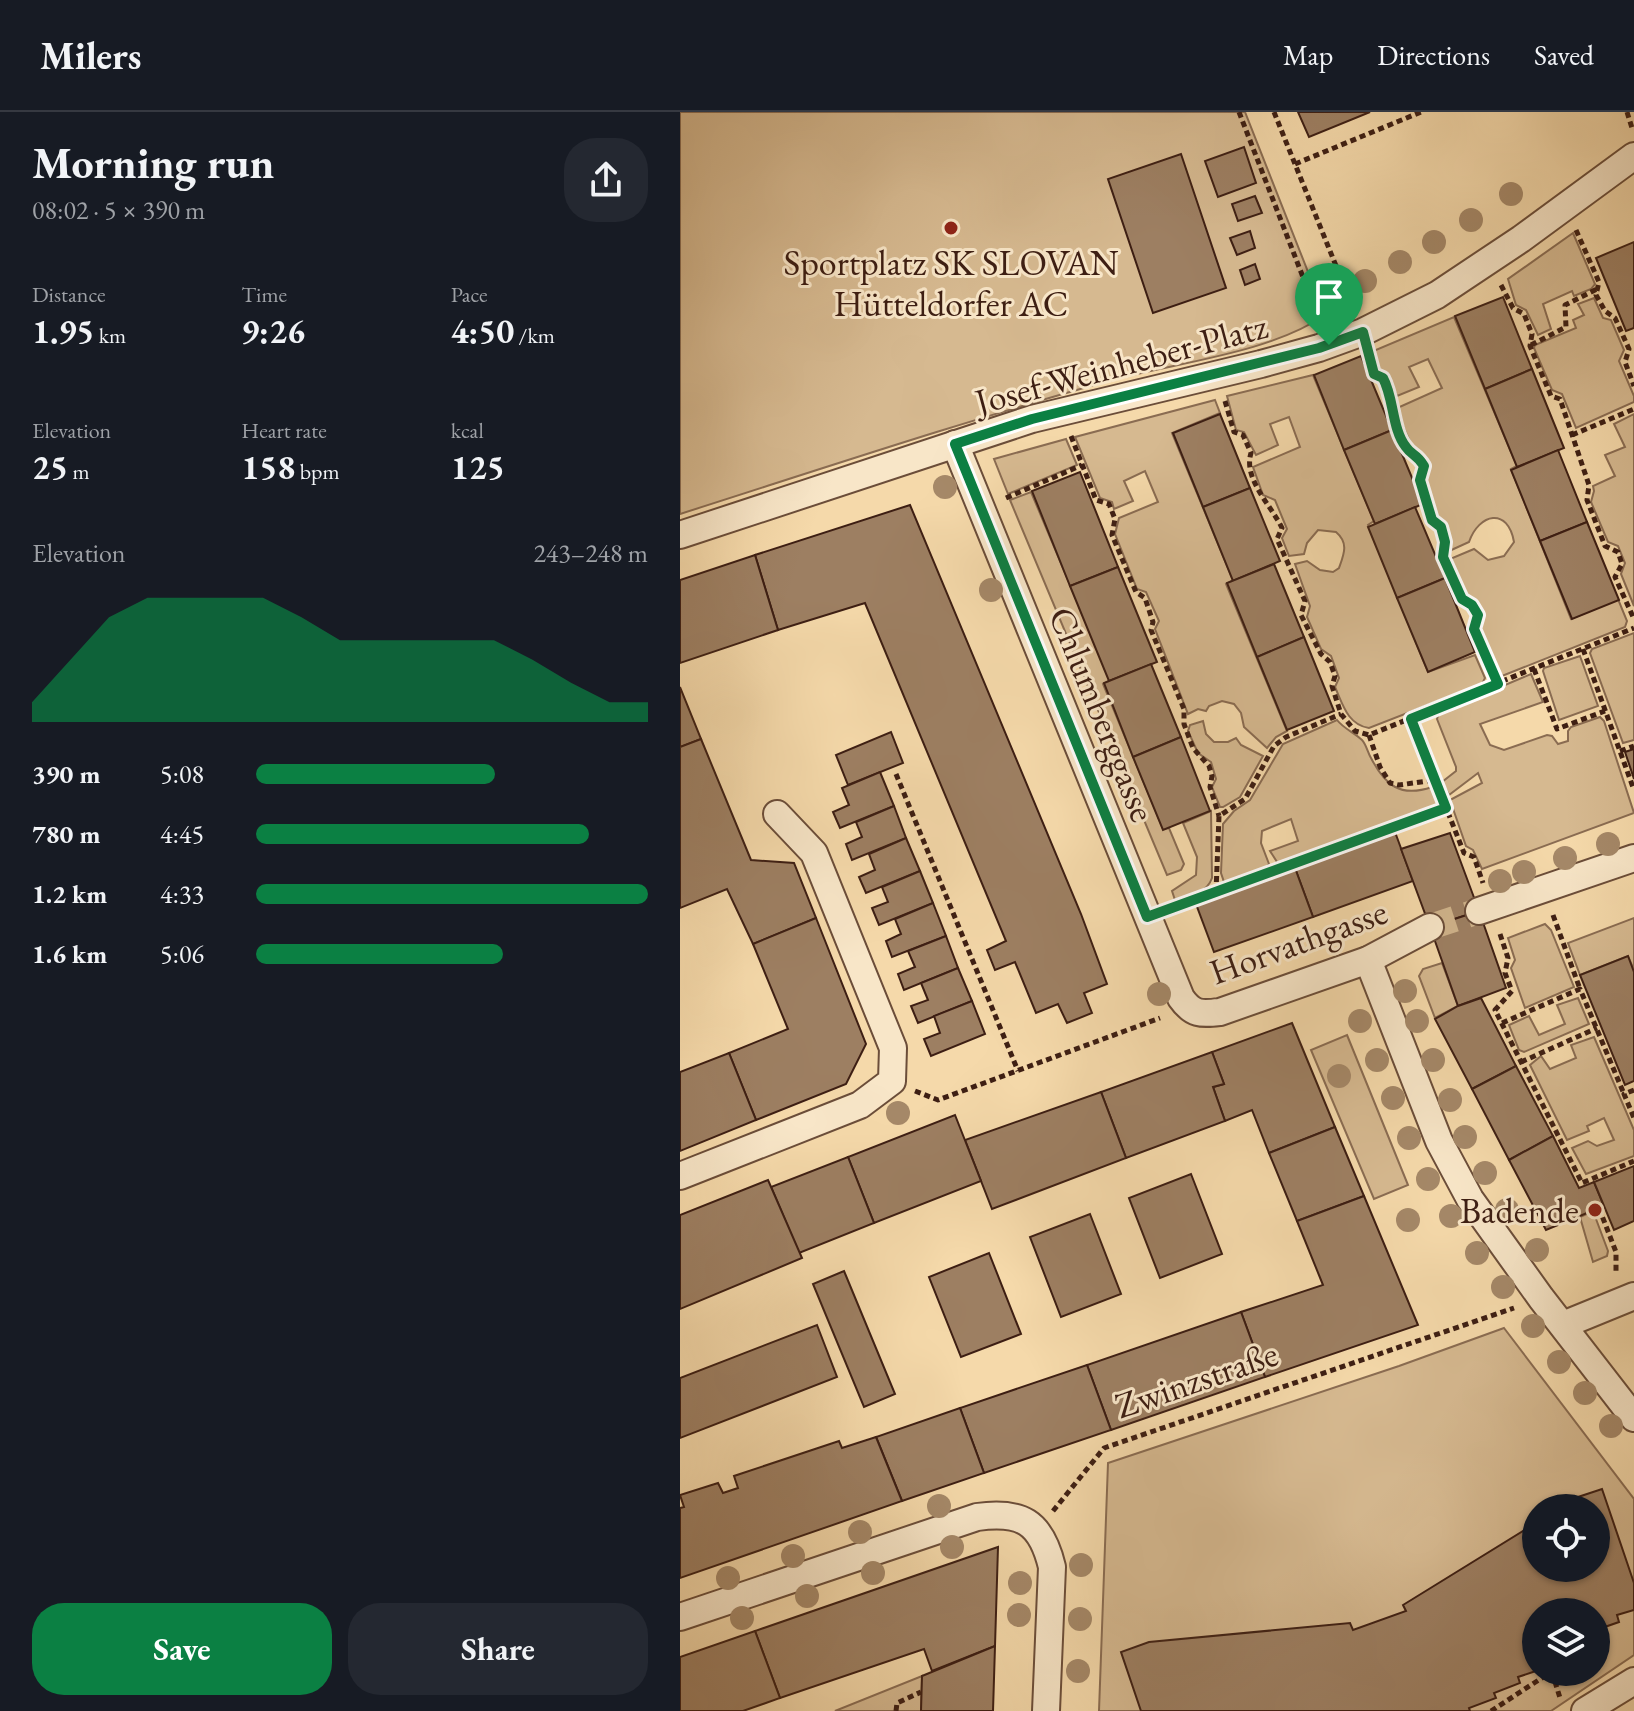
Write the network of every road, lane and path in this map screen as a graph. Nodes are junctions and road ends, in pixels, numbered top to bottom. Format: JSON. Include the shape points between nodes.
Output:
{"nodes":[{"id":1,"x":1239,"y":112,"type":"edge"},
{"id":2,"x":1274,"y":112,"type":"edge"},
{"id":3,"x":1421,"y":112,"type":"edge"},
{"id":4,"x":1628,"y":112,"type":"edge"},
{"id":5,"x":1634,"y":133,"type":"edge"},
{"id":6,"x":1634,"y":156,"type":"edge"},
{"id":7,"x":1295,"y":164,"type":"junction"},
{"id":8,"x":1565,"y":206,"type":"junction"},
{"id":9,"x":1488,"y":261,"type":"junction"},
{"id":10,"x":1598,"y":289,"type":"junction"},
{"id":11,"x":1363,"y":332,"type":"junction"},
{"id":12,"x":1329,"y":345,"type":"junction"},
{"id":13,"x":1530,"y":346,"type":"junction"},
{"id":14,"x":1218,"y":374,"type":"junction"},
{"id":15,"x":1634,"y":386,"type":"edge"},
{"id":16,"x":1634,"y":409,"type":"edge"},
{"id":17,"x":1572,"y":435,"type":"junction"},
{"id":18,"x":955,"y":444,"type":"junction"},
{"id":19,"x":981,"y":509,"type":"junction"},
{"id":20,"x":680,"y":535,"type":"edge"},
{"id":21,"x":1634,"y":619,"type":"edge"},
{"id":22,"x":1634,"y":628,"type":"edge"},
{"id":23,"x":1583,"y":649,"type":"junction"},
{"id":24,"x":1534,"y":669,"type":"junction"},
{"id":25,"x":1498,"y":684,"type":"junction"},
{"id":26,"x":1605,"y":711,"type":"junction"},
{"id":27,"x":1341,"y":714,"type":"junction"},
{"id":28,"x":1411,"y":719,"type":"junction"},
{"id":29,"x":1369,"y":735,"type":"junction"},
{"id":30,"x":1634,"y":746,"type":"edge"},
{"id":31,"x":1620,"y":751,"type":"junction"},
{"id":32,"x":896,"y":774,"type":"dead end"},
{"id":33,"x":1435,"y":780,"type":"junction"},
{"id":34,"x":1634,"y":790,"type":"edge"},
{"id":35,"x":1446,"y":808,"type":"junction"},
{"id":36,"x":777,"y":814,"type":"dead end"},
{"id":37,"x":1219,"y":816,"type":"junction"},
{"id":38,"x":1634,"y":858,"type":"edge"},
{"id":39,"x":1544,"y":890,"type":"junction"},
{"id":40,"x":1216,"y":892,"type":"junction"},
{"id":41,"x":1485,"y":909,"type":"junction"},
{"id":42,"x":1147,"y":917,"type":"junction"},
{"id":43,"x":1430,"y":927,"type":"tunnel mouth"},
{"id":44,"x":1368,"y":960,"type":"junction"},
{"id":45,"x":1580,"y":989,"type":"junction"},
{"id":46,"x":1189,"y":1009,"type":"junction"},
{"id":47,"x":1501,"y":1023,"type":"junction"},
{"id":48,"x":1597,"y":1028,"type":"junction"},
{"id":49,"x":1521,"y":1062,"type":"junction"},
{"id":50,"x":1018,"y":1071,"type":"junction"},
{"id":51,"x":892,"y":1081,"type":"junction"},
{"id":52,"x":1634,"y":1090,"type":"edge"},
{"id":53,"x":1624,"y":1094,"type":"junction"},
{"id":54,"x":1634,"y":1118,"type":"edge"},
{"id":55,"x":1634,"y":1161,"type":"edge"},
{"id":56,"x":680,"y":1176,"type":"edge"},
{"id":57,"x":1599,"y":1208,"type":"dead end"},
{"id":58,"x":1541,"y":1298,"type":"junction"},
{"id":59,"x":1626,"y":1299,"type":"edge"},
{"id":60,"x":1563,"y":1325,"type":"junction"},
{"id":61,"x":1634,"y":1418,"type":"edge"},
{"id":62,"x":1037,"y":1530,"type":"junction"},
{"id":63,"x":680,"y":1617,"type":"edge"},
{"id":64,"x":1634,"y":1681,"type":"edge"},
{"id":65,"x":1529,"y":1686,"type":"edge"},
{"id":66,"x":1560,"y":1686,"type":"edge"},
{"id":67,"x":921,"y":1692,"type":"dead end"},
{"id":68,"x":1573,"y":1708,"type":"edge"},
{"id":69,"x":896,"y":1711,"type":"edge"},
{"id":70,"x":1046,"y":1711,"type":"edge"},
{"id":71,"x":1491,"y":1711,"type":"edge"}],
"edges":[{"from":1,"to":12,"type":"path"},
{"from":2,"to":7,"type":"path"},
{"from":3,"to":7,"type":"path"},
{"from":4,"to":5,"type":"path"},
{"from":6,"to":8,"type":"street","name":"Josef-Weinheber-Platz"},
{"from":7,"to":11,"type":"path"},
{"from":8,"to":9,"type":"street","name":"Josef-Weinheber-Platz"},
{"from":8,"to":10,"type":"path"},
{"from":9,"to":11,"type":"street","name":"Josef-Weinheber-Platz","via":[[1437,295]]},
{"from":9,"to":13,"type":"path","via":[[1513,308],[1524,314],[1532,334]]},
{"from":10,"to":13,"type":"path","via":[[1565,305],[1566,327]]},
{"from":10,"to":15,"type":"path","via":[[1596,295],[1615,318],[1629,349],[1625,362]]},
{"from":11,"to":12,"type":"street","name":"Josef-Weinheber-Platz"},
{"from":11,"to":25,"type":"path","via":[[1374,374],[1383,378],[1393,400],[1392,412],[1406,448],[1424,466],[1420,480],[1432,520],[1441,527],[1443,557],[1462,599],[1478,615],[1474,629]]},
{"from":12,"to":14,"type":"street","name":"Josef-Weinheber-Platz"},
{"from":13,"to":17,"type":"path","via":[[1551,396],[1560,399]]},
{"from":14,"to":18,"type":"street","name":"Josef-Weinheber-Platz","via":[[1032,419]]},
{"from":14,"to":27,"type":"path","via":[[1234,432],[1243,435],[1262,499],[1282,528],[1277,539],[1305,601],[1301,615],[1330,662]]},
{"from":16,"to":17,"type":"path"},
{"from":17,"to":21,"type":"path","via":[[1589,485],[1587,500],[1605,546],[1618,552],[1622,564],[1615,577]]},
{"from":18,"to":19,"type":"street","name":"Chlumberggasse"},
{"from":18,"to":20,"type":"street","name":"Josef-Weinheber-Platz"},
{"from":19,"to":37,"type":"path","via":[[1082,465],[1096,500],[1109,504],[1115,519],[1112,535],[1136,592],[1145,598],[1151,630],[1184,709],[1193,748],[1209,766]]},
{"from":19,"to":42,"type":"street","name":"Chlumberggasse"},
{"from":22,"to":23,"type":"path"},
{"from":23,"to":24,"type":"path"},
{"from":23,"to":26,"type":"path"},
{"from":24,"to":25,"type":"path"},
{"from":24,"to":26,"type":"path","via":[[1557,729]]},
{"from":25,"to":28,"type":"path"},
{"from":26,"to":31,"type":"path"},
{"from":27,"to":29,"type":"path","via":[[1355,731]]},
{"from":27,"to":37,"type":"path","via":[[1274,746],[1245,799]]},
{"from":28,"to":29,"type":"path"},
{"from":28,"to":33,"type":"path"},
{"from":29,"to":33,"type":"path","via":[[1390,783]]},
{"from":30,"to":31,"type":"path"},
{"from":31,"to":34,"type":"path"},
{"from":32,"to":50,"type":"path"},
{"from":33,"to":35,"type":"path"},
{"from":35,"to":40,"type":"path"},
{"from":35,"to":41,"type":"path","via":[[1464,853],[1474,857],[1482,876]]},
{"from":36,"to":51,"type":"street","via":[[814,853],[893,1048]]},
{"from":37,"to":40,"type":"path"},
{"from":38,"to":39,"type":"street"},
{"from":39,"to":41,"type":"street"},
{"from":39,"to":45,"type":"path"},
{"from":40,"to":42,"type":"path"},
{"from":41,"to":47,"type":"path","via":[[1508,958],[1505,973],[1512,991],[1495,1010]]},
{"from":42,"to":46,"type":"street","name":"Chlumberggasse"},
{"from":43,"to":44,"type":"street","name":"Horvathgasse"},
{"from":44,"to":46,"type":"street","name":"Horvathgasse","via":[[1220,1012]]},
{"from":44,"to":58,"type":"street","via":[[1439,1141],[1470,1199]]},
{"from":45,"to":47,"type":"path"},
{"from":45,"to":48,"type":"path"},
{"from":46,"to":50,"type":"path"},
{"from":47,"to":49,"type":"path"},
{"from":48,"to":49,"type":"path"},
{"from":48,"to":53,"type":"path"},
{"from":49,"to":55,"type":"path","via":[[1582,1183]]},
{"from":50,"to":51,"type":"path","via":[[938,1100]]},
{"from":51,"to":56,"type":"street","via":[[860,1105]]},
{"from":52,"to":53,"type":"path"},
{"from":53,"to":54,"type":"path"},
{"from":57,"to":59,"type":"path"},
{"from":58,"to":60,"type":"street"},
{"from":58,"to":62,"type":"path","name":"Zwinzstraße","via":[[1104,1448]]},
{"from":59,"to":60,"type":"street"},
{"from":60,"to":61,"type":"street"},
{"from":62,"to":63,"type":"street","via":[[1023,1519],[1002,1514],[977,1517]]},
{"from":62,"to":70,"type":"street","via":[[1052,1567]]},
{"from":64,"to":68,"type":"street"},
{"from":65,"to":71,"type":"path"},
{"from":66,"to":68,"type":"path"},
{"from":67,"to":69,"type":"path","via":[[897,1703]]}]}
